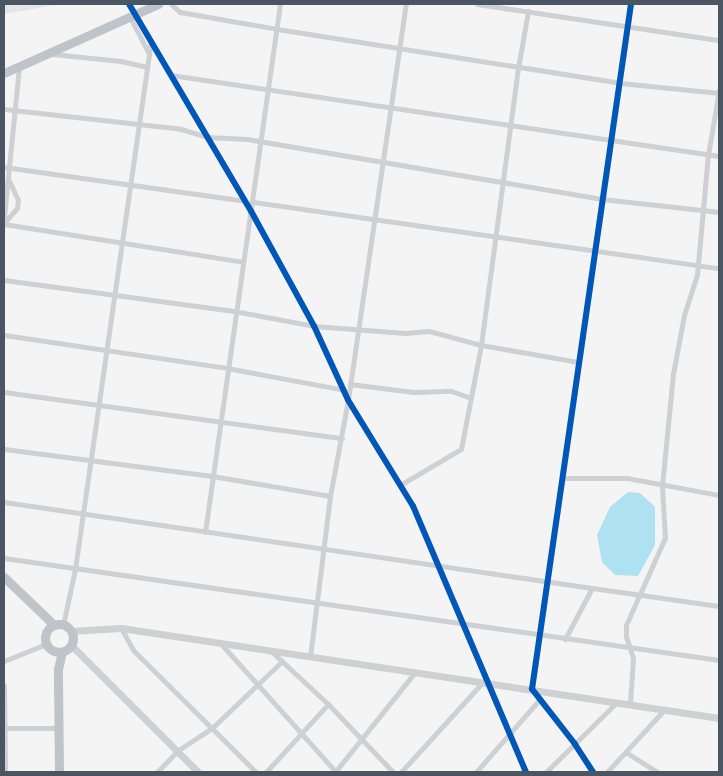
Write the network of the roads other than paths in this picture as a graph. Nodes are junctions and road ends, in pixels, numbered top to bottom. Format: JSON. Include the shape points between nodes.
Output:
{"nodes":[{"id":1,"x":129,"y":4,"type":"edge"},
{"id":2,"x":158,"y":4,"type":"edge"},
{"id":3,"x":171,"y":4,"type":"edge"},
{"id":4,"x":280,"y":4,"type":"edge"},
{"id":5,"x":406,"y":4,"type":"edge"},
{"id":6,"x":478,"y":4,"type":"edge"},
{"id":7,"x":631,"y":4,"type":"edge"},
{"id":8,"x":528,"y":11,"type":"junction"},
{"id":9,"x":133,"y":15,"type":"junction"},
{"id":10,"x":627,"y":25,"type":"junction"},
{"id":11,"x":277,"y":29,"type":"junction"},
{"id":12,"x":151,"y":40,"type":"junction"},
{"id":13,"x":719,"y":40,"type":"edge"},
{"id":14,"x":399,"y":48,"type":"junction"},
{"id":15,"x":49,"y":53,"type":"junction"},
{"id":16,"x":149,"y":54,"type":"junction"},
{"id":17,"x":19,"y":67,"type":"junction"},
{"id":18,"x":147,"y":67,"type":"junction"},
{"id":19,"x":518,"y":68,"type":"junction"},
{"id":20,"x":4,"y":73,"type":"edge"},
{"id":21,"x":171,"y":75,"type":"junction"},
{"id":22,"x":620,"y":83,"type":"junction"},
{"id":23,"x":268,"y":89,"type":"junction"},
{"id":24,"x":719,"y":92,"type":"edge"},
{"id":25,"x":391,"y":106,"type":"junction"},
{"id":26,"x":4,"y":109,"type":"edge"},
{"id":27,"x":14,"y":110,"type":"junction"},
{"id":28,"x":511,"y":123,"type":"junction"},
{"id":29,"x":139,"y":125,"type":"junction"},
{"id":30,"x":207,"y":137,"type":"junction"},
{"id":31,"x":611,"y":140,"type":"junction"},
{"id":32,"x":261,"y":142,"type":"junction"},
{"id":33,"x":708,"y":155,"type":"junction"},
{"id":34,"x":719,"y":156,"type":"edge"},
{"id":35,"x":383,"y":162,"type":"junction"},
{"id":36,"x":6,"y":167,"type":"edge"},
{"id":37,"x":8,"y":179,"type":"junction"},
{"id":38,"x":502,"y":182,"type":"junction"},
{"id":39,"x":131,"y":185,"type":"junction"},
{"id":40,"x":602,"y":199,"type":"junction"},
{"id":41,"x":245,"y":201,"type":"junction"},
{"id":42,"x":253,"y":202,"type":"junction"},
{"id":43,"x":252,"y":211,"type":"junction"},
{"id":44,"x":702,"y":212,"type":"junction"},
{"id":45,"x":719,"y":212,"type":"edge"},
{"id":46,"x":4,"y":217,"type":"edge"},
{"id":47,"x":374,"y":219,"type":"junction"},
{"id":48,"x":4,"y":224,"type":"edge"},
{"id":49,"x":494,"y":237,"type":"junction"},
{"id":50,"x":122,"y":241,"type":"junction"},
{"id":51,"x":596,"y":252,"type":"junction"},
{"id":52,"x":243,"y":262,"type":"junction"},
{"id":53,"x":696,"y":264,"type":"junction"},
{"id":54,"x":719,"y":268,"type":"edge"},
{"id":55,"x":4,"y":280,"type":"edge"},
{"id":56,"x":116,"y":296,"type":"junction"},
{"id":57,"x":234,"y":311,"type":"junction"},
{"id":58,"x":314,"y":326,"type":"junction"},
{"id":59,"x":358,"y":330,"type":"junction"},
{"id":60,"x":4,"y":335,"type":"edge"},
{"id":61,"x":481,"y":344,"type":"junction"},
{"id":62,"x":108,"y":349,"type":"junction"},
{"id":63,"x":578,"y":362,"type":"junction"},
{"id":64,"x":227,"y":368,"type":"junction"},
{"id":65,"x":350,"y":384,"type":"junction"},
{"id":66,"x":344,"y":390,"type":"junction"},
{"id":67,"x":4,"y":392,"type":"edge"},
{"id":68,"x":471,"y":398,"type":"junction"},
{"id":69,"x":348,"y":400,"type":"junction"},
{"id":70,"x":99,"y":406,"type":"junction"},
{"id":71,"x":221,"y":422,"type":"junction"},
{"id":72,"x":342,"y":438,"type":"junction"},
{"id":73,"x":4,"y":449,"type":"edge"},
{"id":74,"x":89,"y":462,"type":"junction"},
{"id":75,"x":212,"y":476,"type":"junction"},
{"id":76,"x":563,"y":478,"type":"junction"},
{"id":77,"x":400,"y":485,"type":"junction"},
{"id":78,"x":662,"y":486,"type":"junction"},
{"id":79,"x":719,"y":495,"type":"edge"},
{"id":80,"x":330,"y":496,"type":"junction"},
{"id":81,"x":4,"y":502,"type":"edge"},
{"id":82,"x":83,"y":516,"type":"junction"},
{"id":83,"x":205,"y":532,"type":"junction"},
{"id":84,"x":324,"y":550,"type":"junction"},
{"id":85,"x":4,"y":558,"type":"edge"},
{"id":86,"x":441,"y":568,"type":"junction"},
{"id":87,"x":75,"y":569,"type":"junction"},
{"id":88,"x":4,"y":577,"type":"edge"},
{"id":89,"x":550,"y":579,"type":"junction"},
{"id":90,"x":592,"y":588,"type":"junction"},
{"id":91,"x":640,"y":595,"type":"junction"},
{"id":92,"x":318,"y":601,"type":"junction"},
{"id":93,"x":719,"y":606,"type":"edge"},
{"id":94,"x":36,"y":610,"type":"junction"},
{"id":95,"x":464,"y":624,"type":"junction"},
{"id":96,"x":63,"y":627,"type":"junction"},
{"id":97,"x":121,"y":628,"type":"junction"},
{"id":98,"x":46,"y":631,"type":"junction"},
{"id":99,"x":539,"y":636,"type":"junction"},
{"id":100,"x":565,"y":639,"type":"junction"},
{"id":101,"x":71,"y":645,"type":"junction"},
{"id":102,"x":222,"y":645,"type":"junction"},
{"id":103,"x":49,"y":647,"type":"junction"},
{"id":104,"x":629,"y":647,"type":"junction"},
{"id":105,"x":62,"y":652,"type":"junction"},
{"id":106,"x":272,"y":652,"type":"junction"},
{"id":107,"x":310,"y":657,"type":"junction"},
{"id":108,"x":719,"y":660,"type":"edge"},
{"id":109,"x":4,"y":661,"type":"edge"},
{"id":110,"x":282,"y":661,"type":"junction"},
{"id":111,"x":58,"y":669,"type":"junction"},
{"id":112,"x":415,"y":671,"type":"junction"},
{"id":113,"x":486,"y":682,"type":"junction"},
{"id":114,"x":4,"y":685,"type":"edge"},
{"id":115,"x":257,"y":686,"type":"junction"},
{"id":116,"x":532,"y":689,"type":"junction"},
{"id":117,"x":540,"y":699,"type":"junction"},
{"id":118,"x":618,"y":701,"type":"junction"},
{"id":119,"x":630,"y":703,"type":"junction"},
{"id":120,"x":328,"y":704,"type":"junction"},
{"id":121,"x":665,"y":709,"type":"junction"},
{"id":122,"x":719,"y":718,"type":"edge"},
{"id":123,"x":4,"y":728,"type":"edge"},
{"id":124,"x":58,"y":728,"type":"junction"},
{"id":125,"x":212,"y":728,"type":"junction"},
{"id":126,"x":511,"y":734,"type":"junction"},
{"id":127,"x":301,"y":735,"type":"junction"},
{"id":128,"x":362,"y":739,"type":"junction"},
{"id":129,"x":575,"y":744,"type":"junction"},
{"id":130,"x":177,"y":752,"type":"junction"},
{"id":131,"x":627,"y":753,"type":"junction"},
{"id":132,"x":5,"y":772,"type":"edge"},
{"id":133,"x":59,"y":772,"type":"edge"},
{"id":134,"x":158,"y":772,"type":"edge"},
{"id":135,"x":198,"y":772,"type":"edge"},
{"id":136,"x":256,"y":772,"type":"edge"},
{"id":137,"x":266,"y":772,"type":"edge"},
{"id":138,"x":336,"y":772,"type":"edge"},
{"id":139,"x":393,"y":772,"type":"edge"},
{"id":140,"x":401,"y":772,"type":"edge"},
{"id":141,"x":476,"y":772,"type":"edge"},
{"id":142,"x":526,"y":772,"type":"edge"},
{"id":143,"x":546,"y":772,"type":"edge"},
{"id":144,"x":593,"y":772,"type":"edge"},
{"id":145,"x":607,"y":772,"type":"edge"},
{"id":146,"x":658,"y":772,"type":"edge"}],
"edges":[{"from":1,"to":9,"type":"street"},
{"from":2,"to":9,"type":"highway"},
{"from":3,"to":11,"type":"street","via":[[180,12]]},
{"from":4,"to":11,"type":"street"},
{"from":5,"to":14,"type":"street"},
{"from":6,"to":8,"type":"street"},
{"from":7,"to":10,"type":"street"},
{"from":8,"to":10,"type":"street"},
{"from":8,"to":19,"type":"street"},
{"from":9,"to":12,"type":"street"},
{"from":9,"to":15,"type":"highway"},
{"from":9,"to":16,"type":"street"},
{"from":10,"to":13,"type":"street"},
{"from":10,"to":22,"type":"street"},
{"from":11,"to":14,"type":"street"},
{"from":11,"to":23,"type":"street"},
{"from":12,"to":16,"type":"street"},
{"from":12,"to":21,"type":"street"},
{"from":14,"to":19,"type":"street"},
{"from":14,"to":25,"type":"street"},
{"from":15,"to":17,"type":"highway"},
{"from":15,"to":18,"type":"street"},
{"from":16,"to":18,"type":"street"},
{"from":17,"to":20,"type":"highway"},
{"from":17,"to":27,"type":"street"},
{"from":18,"to":29,"type":"street"},
{"from":19,"to":22,"type":"street"},
{"from":19,"to":28,"type":"street"},
{"from":21,"to":23,"type":"street"},
{"from":21,"to":30,"type":"street"},
{"from":22,"to":24,"type":"street"},
{"from":22,"to":31,"type":"street"},
{"from":23,"to":25,"type":"street"},
{"from":23,"to":32,"type":"street"},
{"from":24,"to":33,"type":"street"},
{"from":25,"to":28,"type":"street"},
{"from":25,"to":35,"type":"street"},
{"from":26,"to":27,"type":"street"},
{"from":27,"to":29,"type":"street"},
{"from":27,"to":36,"type":"street"},
{"from":28,"to":31,"type":"street"},
{"from":28,"to":38,"type":"street"},
{"from":29,"to":30,"type":"street","via":[[181,129]]},
{"from":29,"to":39,"type":"street"},
{"from":30,"to":32,"type":"street"},
{"from":30,"to":41,"type":"street"},
{"from":31,"to":33,"type":"street"},
{"from":31,"to":40,"type":"street"},
{"from":32,"to":35,"type":"street"},
{"from":32,"to":42,"type":"street"},
{"from":33,"to":34,"type":"street"},
{"from":33,"to":44,"type":"street"},
{"from":35,"to":38,"type":"street"},
{"from":35,"to":47,"type":"street"},
{"from":36,"to":37,"type":"street"},
{"from":36,"to":39,"type":"street"},
{"from":37,"to":46,"type":"street"},
{"from":37,"to":48,"type":"street","via":[[18,200]]},
{"from":38,"to":40,"type":"street"},
{"from":38,"to":49,"type":"street"},
{"from":39,"to":41,"type":"street"},
{"from":39,"to":50,"type":"street"},
{"from":40,"to":44,"type":"street"},
{"from":40,"to":51,"type":"street"},
{"from":41,"to":43,"type":"street"},
{"from":42,"to":43,"type":"street"},
{"from":42,"to":47,"type":"street"},
{"from":43,"to":52,"type":"street"},
{"from":43,"to":58,"type":"street"},
{"from":44,"to":45,"type":"street"},
{"from":44,"to":53,"type":"street"},
{"from":47,"to":49,"type":"street"},
{"from":47,"to":59,"type":"street"},
{"from":48,"to":50,"type":"street"},
{"from":49,"to":51,"type":"street"},
{"from":49,"to":61,"type":"street"},
{"from":50,"to":52,"type":"street"},
{"from":50,"to":56,"type":"street"},
{"from":51,"to":53,"type":"street"},
{"from":51,"to":63,"type":"street"},
{"from":52,"to":57,"type":"street"},
{"from":53,"to":54,"type":"street"},
{"from":53,"to":78,"type":"street","via":[[697,275],[684,315],[673,374]]},
{"from":55,"to":56,"type":"street"},
{"from":56,"to":57,"type":"street"},
{"from":56,"to":62,"type":"street"},
{"from":57,"to":58,"type":"street"},
{"from":57,"to":64,"type":"street"},
{"from":58,"to":59,"type":"street"},
{"from":58,"to":66,"type":"street"},
{"from":59,"to":61,"type":"street","via":[[429,331]]},
{"from":59,"to":65,"type":"street"},
{"from":60,"to":62,"type":"street"},
{"from":61,"to":63,"type":"street"},
{"from":61,"to":68,"type":"street"},
{"from":62,"to":64,"type":"street"},
{"from":62,"to":70,"type":"street"},
{"from":63,"to":76,"type":"street"},
{"from":64,"to":66,"type":"street"},
{"from":64,"to":71,"type":"street"},
{"from":65,"to":68,"type":"street","via":[[413,392],[451,391]]},
{"from":65,"to":69,"type":"street"},
{"from":66,"to":69,"type":"street"},
{"from":67,"to":70,"type":"street"},
{"from":68,"to":77,"type":"street","via":[[458,454],[443,458]]},
{"from":69,"to":72,"type":"street"},
{"from":69,"to":77,"type":"street"},
{"from":70,"to":71,"type":"street"},
{"from":70,"to":74,"type":"street"},
{"from":71,"to":72,"type":"street"},
{"from":71,"to":75,"type":"street"},
{"from":72,"to":80,"type":"street"},
{"from":73,"to":74,"type":"street"},
{"from":74,"to":75,"type":"street"},
{"from":74,"to":82,"type":"street"},
{"from":75,"to":80,"type":"street"},
{"from":75,"to":83,"type":"street"},
{"from":76,"to":78,"type":"street","via":[[602,476]]},
{"from":76,"to":89,"type":"street"},
{"from":77,"to":86,"type":"street"},
{"from":78,"to":79,"type":"street"},
{"from":78,"to":91,"type":"street","via":[[665,538]]},
{"from":80,"to":84,"type":"street"},
{"from":81,"to":82,"type":"street"},
{"from":82,"to":83,"type":"street"},
{"from":82,"to":87,"type":"street"},
{"from":83,"to":84,"type":"street"},
{"from":84,"to":86,"type":"street"},
{"from":84,"to":92,"type":"street"},
{"from":85,"to":87,"type":"street"},
{"from":86,"to":89,"type":"street"},
{"from":86,"to":95,"type":"street"},
{"from":87,"to":92,"type":"street"},
{"from":87,"to":96,"type":"street"},
{"from":88,"to":94,"type":"highway"},
{"from":89,"to":90,"type":"street"},
{"from":89,"to":99,"type":"street"},
{"from":90,"to":91,"type":"street"},
{"from":90,"to":100,"type":"street"},
{"from":91,"to":93,"type":"street"},
{"from":91,"to":104,"type":"street","via":[[626,625]]},
{"from":92,"to":95,"type":"street"},
{"from":92,"to":107,"type":"street"},
{"from":94,"to":96,"type":"highway"},
{"from":94,"to":98,"type":"highway"},
{"from":95,"to":99,"type":"street"},
{"from":95,"to":113,"type":"street"},
{"from":96,"to":97,"type":"street"},
{"from":96,"to":98,"type":"highway"},
{"from":96,"to":101,"type":"highway"},
{"from":97,"to":102,"type":"street"},
{"from":97,"to":125,"type":"street","via":[[133,650]]},
{"from":98,"to":103,"type":"highway"},
{"from":99,"to":100,"type":"street"},
{"from":99,"to":116,"type":"street"},
{"from":100,"to":104,"type":"street"},
{"from":101,"to":105,"type":"highway"},
{"from":101,"to":130,"type":"street"},
{"from":102,"to":106,"type":"street"},
{"from":102,"to":115,"type":"street"},
{"from":103,"to":105,"type":"highway"},
{"from":103,"to":109,"type":"street"},
{"from":103,"to":111,"type":"highway"},
{"from":104,"to":108,"type":"street"},
{"from":104,"to":119,"type":"street","via":[[634,676]]},
{"from":105,"to":111,"type":"highway"},
{"from":106,"to":107,"type":"street"},
{"from":106,"to":110,"type":"street"},
{"from":107,"to":112,"type":"street"},
{"from":110,"to":115,"type":"street"},
{"from":110,"to":120,"type":"street"},
{"from":111,"to":124,"type":"highway"},
{"from":112,"to":113,"type":"street"},
{"from":112,"to":128,"type":"street"},
{"from":113,"to":116,"type":"street"},
{"from":113,"to":126,"type":"street"},
{"from":113,"to":140,"type":"street"},
{"from":114,"to":123,"type":"street"},
{"from":115,"to":125,"type":"street"},
{"from":115,"to":127,"type":"street"},
{"from":116,"to":117,"type":"street"},
{"from":116,"to":118,"type":"street"},
{"from":117,"to":126,"type":"street"},
{"from":117,"to":129,"type":"street"},
{"from":118,"to":119,"type":"street"},
{"from":118,"to":129,"type":"street"},
{"from":119,"to":121,"type":"street"},
{"from":120,"to":127,"type":"street"},
{"from":120,"to":128,"type":"street"},
{"from":121,"to":122,"type":"street"},
{"from":121,"to":131,"type":"street"},
{"from":123,"to":124,"type":"street"},
{"from":123,"to":132,"type":"street"},
{"from":124,"to":133,"type":"highway"},
{"from":125,"to":130,"type":"street"},
{"from":125,"to":136,"type":"street"},
{"from":126,"to":141,"type":"street"},
{"from":126,"to":142,"type":"street"},
{"from":127,"to":137,"type":"street"},
{"from":127,"to":138,"type":"street"},
{"from":128,"to":138,"type":"street"},
{"from":128,"to":139,"type":"street"},
{"from":129,"to":143,"type":"street"},
{"from":129,"to":144,"type":"street"},
{"from":130,"to":134,"type":"street"},
{"from":130,"to":135,"type":"street"},
{"from":131,"to":145,"type":"street"},
{"from":131,"to":146,"type":"street"}]}
